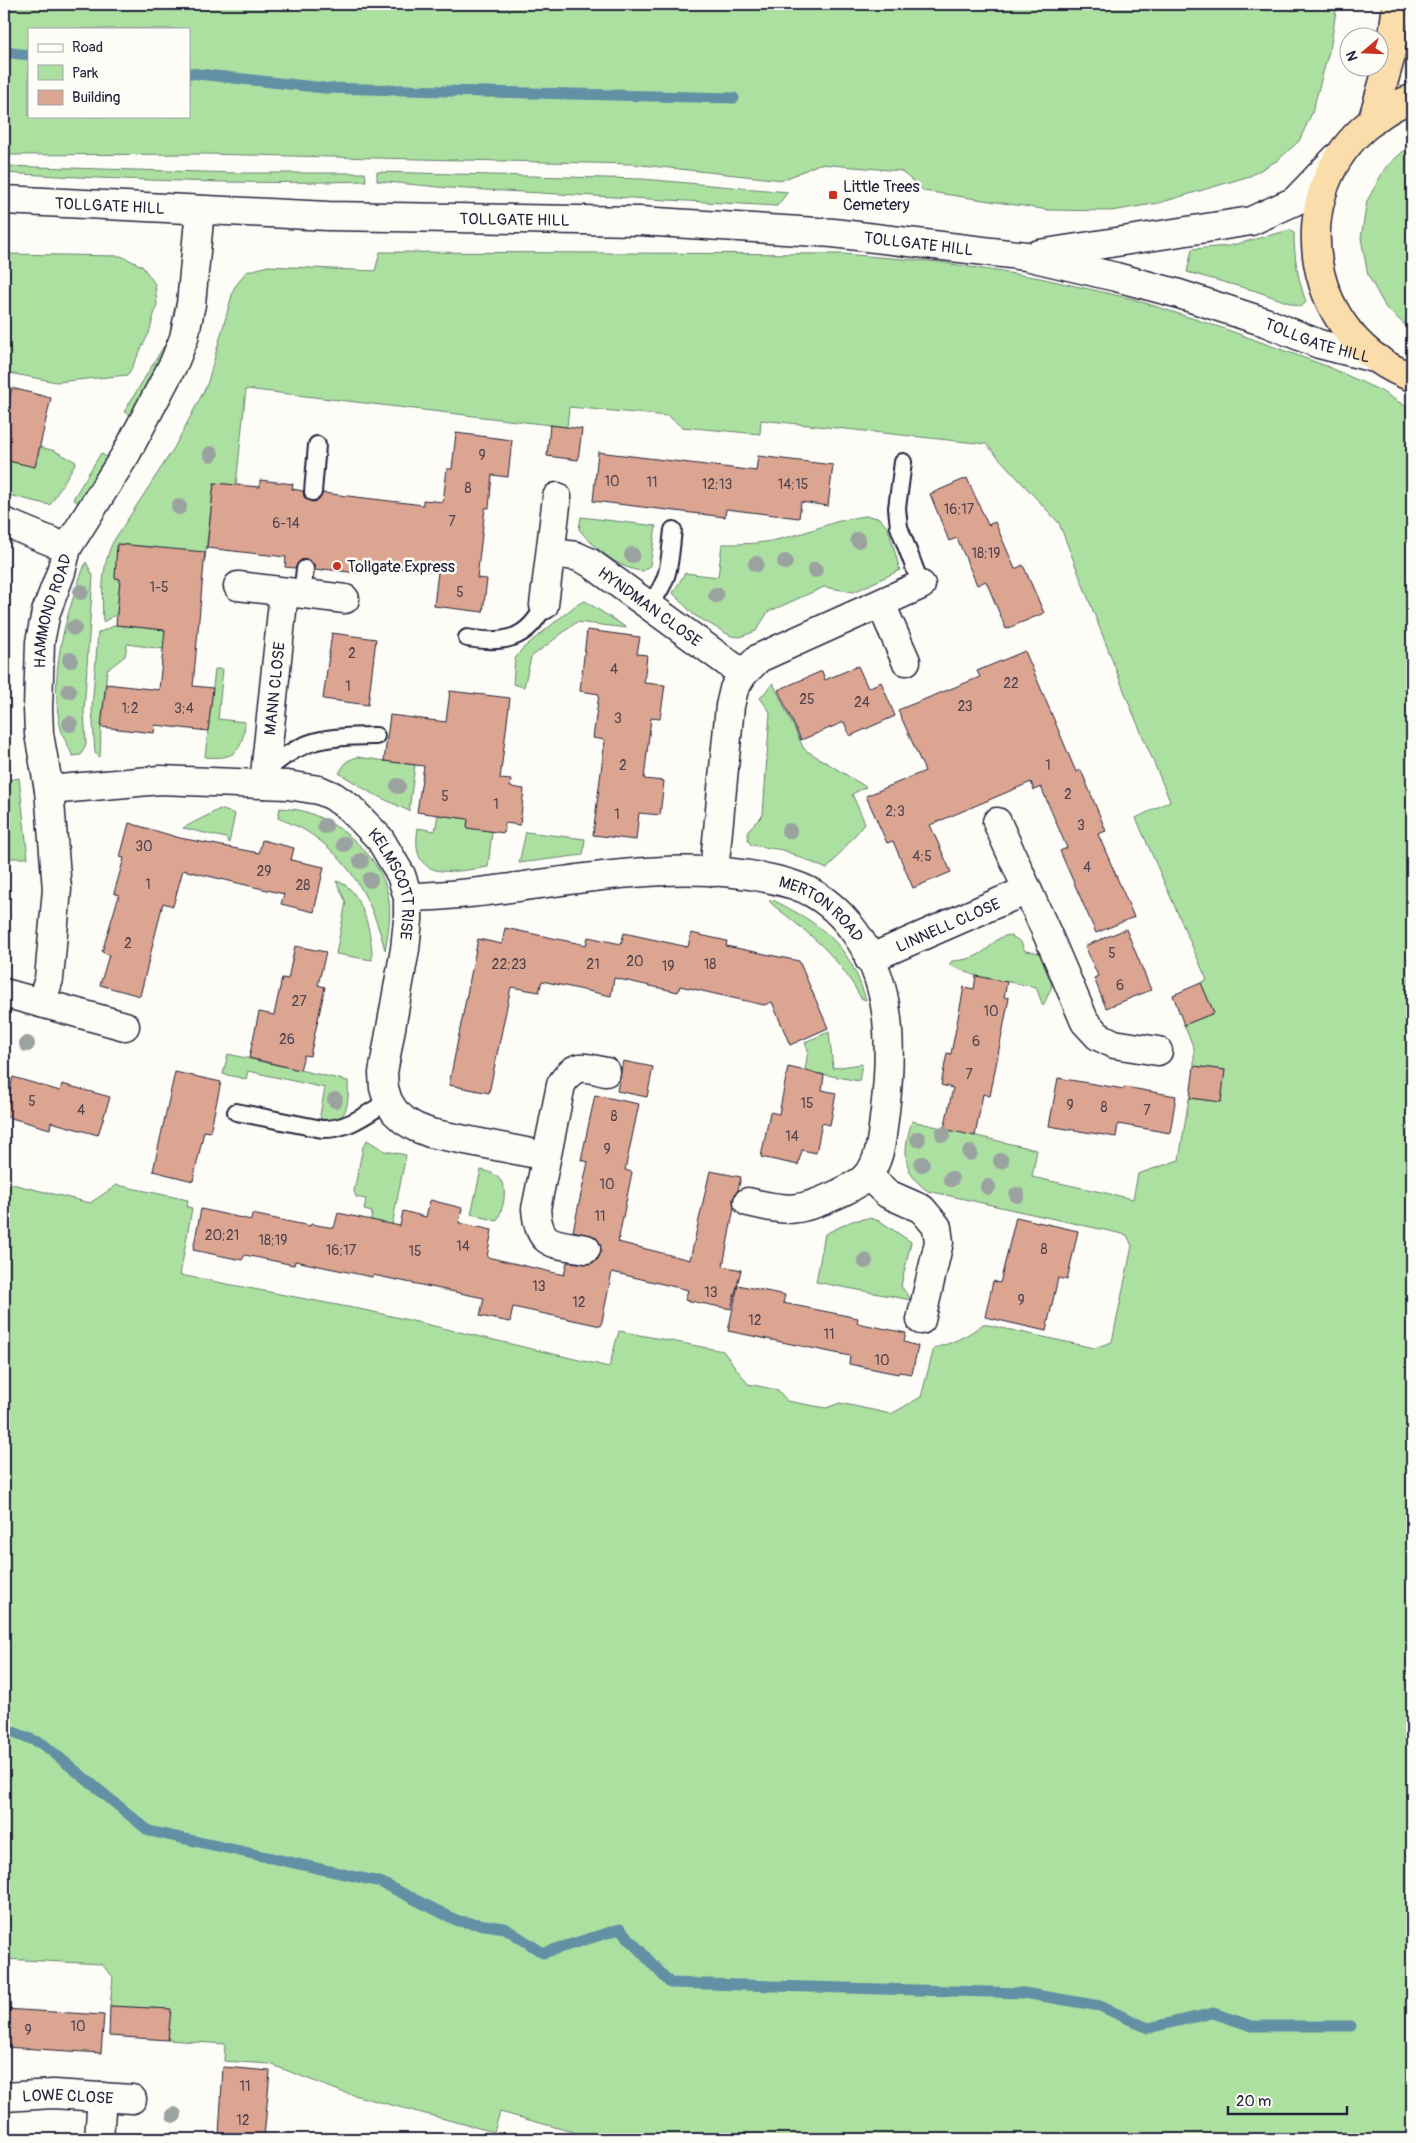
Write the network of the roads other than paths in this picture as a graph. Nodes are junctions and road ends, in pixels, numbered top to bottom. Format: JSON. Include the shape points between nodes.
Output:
{"nodes":[{"id":1,"x":1397,"y":4,"type":"edge"},
{"id":2,"x":1412,"y":99,"type":"edge"},
{"id":3,"x":1372,"y":122,"type":"junction"},
{"id":4,"x":1342,"y":153,"type":"junction"},
{"id":5,"x":4,"y":200,"type":"edge"},
{"id":6,"x":200,"y":210,"type":"junction"},
{"id":7,"x":1026,"y":256,"type":"junction"},
{"id":8,"x":1378,"y":359,"type":"junction"},
{"id":9,"x":1412,"y":377,"type":"edge"},
{"id":10,"x":318,"y":446,"type":"dead end"},
{"id":11,"x":903,"y":462,"type":"dead end"},
{"id":12,"x":313,"y":492,"type":"dead end"},
{"id":13,"x":557,"y":497,"type":"dead end"},
{"id":14,"x":4,"y":522,"type":"edge"},
{"id":15,"x":673,"y":530,"type":"dead end"},
{"id":16,"x":67,"y":548,"type":"junction"},
{"id":17,"x":552,"y":553,"type":"junction"},
{"id":18,"x":297,"y":585,"type":"junction"},
{"id":19,"x":921,"y":585,"type":"joint"},
{"id":20,"x":238,"y":586,"type":"dead end"},
{"id":21,"x":344,"y":599,"type":"dead end"},
{"id":22,"x":544,"y":604,"type":"joint"},
{"id":23,"x":881,"y":604,"type":"junction"},
{"id":24,"x":649,"y":605,"type":"junction"},
{"id":25,"x":467,"y":638,"type":"dead end"},
{"id":26,"x":906,"y":661,"type":"dead end"},
{"id":27,"x":743,"y":674,"type":"junction"},
{"id":28,"x":376,"y":736,"type":"dead end"},
{"id":29,"x":264,"y":778,"type":"junction"},
{"id":30,"x":49,"y":790,"type":"junction"},
{"id":31,"x":997,"y":822,"type":"dead end"},
{"id":32,"x":714,"y":872,"type":"junction"},
{"id":33,"x":1027,"y":890,"type":"junction"},
{"id":34,"x":408,"y":897,"type":"junction"},
{"id":35,"x":870,"y":959,"type":"junction"},
{"id":36,"x":4,"y":993,"type":"edge"},
{"id":37,"x":41,"y":1003,"type":"junction"},
{"id":38,"x":125,"y":1026,"type":"dead end"},
{"id":39,"x":1158,"y":1051,"type":"dead end"},
{"id":40,"x":606,"y":1072,"type":"dead end"},
{"id":41,"x":388,"y":1101,"type":"junction"},
{"id":42,"x":236,"y":1112,"type":"dead end"},
{"id":43,"x":546,"y":1156,"type":"junction"},
{"id":44,"x":867,"y":1175,"type":"junction"},
{"id":45,"x":748,"y":1202,"type":"dead end"},
{"id":46,"x":586,"y":1249,"type":"dead end"},
{"id":47,"x":921,"y":1320,"type":"dead end"},
{"id":48,"x":4,"y":2097,"type":"edge"},
{"id":49,"x":102,"y":2097,"type":"junction"},
{"id":50,"x":132,"y":2099,"type":"dead end"},
{"id":51,"x":99,"y":2139,"type":"edge"}],
"edges":[{"from":1,"to":3,"type":"highway","via":[[1390,59]]},
{"from":2,"to":3,"type":"highway"},
{"from":3,"to":4,"type":"highway"},
{"from":4,"to":7,"type":"street","name":"TOLLGATE HILL","via":[[1295,201],[1251,221]]},
{"from":4,"to":8,"type":"highway","via":[[1329,174],[1316,223],[1320,274],[1340,320]]},
{"from":5,"to":6,"type":"street","name":"TOLLGATE HILL"},
{"from":6,"to":7,"type":"street","name":"TOLLGATE HILL","via":[[328,216],[640,221],[833,233]]},
{"from":6,"to":16,"type":"street","name":"HAMMOND ROAD","via":[[188,323],[178,355],[126,454]]},
{"from":7,"to":8,"type":"street","name":"TOLLGATE HILL","via":[[1176,293],[1265,322],[1319,344]]},
{"from":8,"to":9,"type":"highway"},
{"from":10,"to":12,"type":"lane"},
{"from":11,"to":19,"type":"lane","via":[[897,508],[899,527]]},
{"from":13,"to":17,"type":"street"},
{"from":14,"to":16,"type":"street"},
{"from":15,"to":24,"type":"lane","via":[[666,580]]},
{"from":16,"to":30,"type":"street","name":"HAMMOND ROAD","via":[[46,612],[40,642],[39,734]]},
{"from":17,"to":22,"type":"street"},
{"from":17,"to":24,"type":"street","name":"HYNDMAN CLOSE","via":[[576,556],[589,562]]},
{"from":18,"to":20,"type":"street"},
{"from":18,"to":21,"type":"street"},
{"from":18,"to":29,"type":"street","name":"MANN CLOSE"},
{"from":19,"to":23,"type":"street"},
{"from":22,"to":25,"type":"lane","via":[[532,625],[522,634],[506,640]]},
{"from":23,"to":26,"type":"street"},
{"from":23,"to":27,"type":"street","via":[[759,658]]},
{"from":24,"to":27,"type":"street","name":"HYNDMAN CLOSE"},
{"from":27,"to":32,"type":"street","via":[[730,706]]},
{"from":28,"to":29,"type":"lane","via":[[333,736],[308,743],[284,755]]},
{"from":29,"to":30,"type":"street","name":"KELMSCOTT RISE","via":[[160,780]]},
{"from":29,"to":34,"type":"street","name":"KELMSCOTT RISE","via":[[319,790],[350,808],[380,839],[401,875]]},
{"from":30,"to":37,"type":"street","name":"HAMMOND ROAD","via":[[57,889],[49,979]]},
{"from":31,"to":33,"type":"street"},
{"from":32,"to":34,"type":"street","name":"MERTON ROAD","via":[[645,872],[447,896]]},
{"from":32,"to":35,"type":"street","name":"MERTON ROAD","via":[[771,880],[812,892],[840,914]]},
{"from":33,"to":35,"type":"street","name":"LINNELL CLOSE"},
{"from":33,"to":39,"type":"street","via":[[1085,1022],[1098,1036],[1114,1044]]},
{"from":34,"to":41,"type":"street","name":"KELMSCOTT RISE","via":[[405,949],[383,1073]]},
{"from":35,"to":44,"type":"street","name":"MERTON ROAD","via":[[881,984],[888,1048],[879,1154]]},
{"from":36,"to":37,"type":"street"},
{"from":37,"to":38,"type":"street"},
{"from":40,"to":43,"type":"street","via":[[582,1067],[567,1074],[561,1085]]},
{"from":41,"to":42,"type":"lane","via":[[335,1130]]},
{"from":41,"to":43,"type":"street","name":"KELMSCOTT RISE","via":[[405,1121],[430,1133]]},
{"from":43,"to":46,"type":"street","via":[[536,1209],[542,1236],[552,1243]]},
{"from":44,"to":45,"type":"street","name":"MERTON ROAD","via":[[851,1188],[801,1209]]},
{"from":44,"to":47,"type":"street","via":[[888,1194],[922,1208],[937,1227],[939,1242]]},
{"from":48,"to":49,"type":"street","name":"LOWE CLOSE","via":[[53,2094]]},
{"from":49,"to":50,"type":"street","name":"LOWE CLOSE"},
{"from":49,"to":51,"type":"street"}]}
